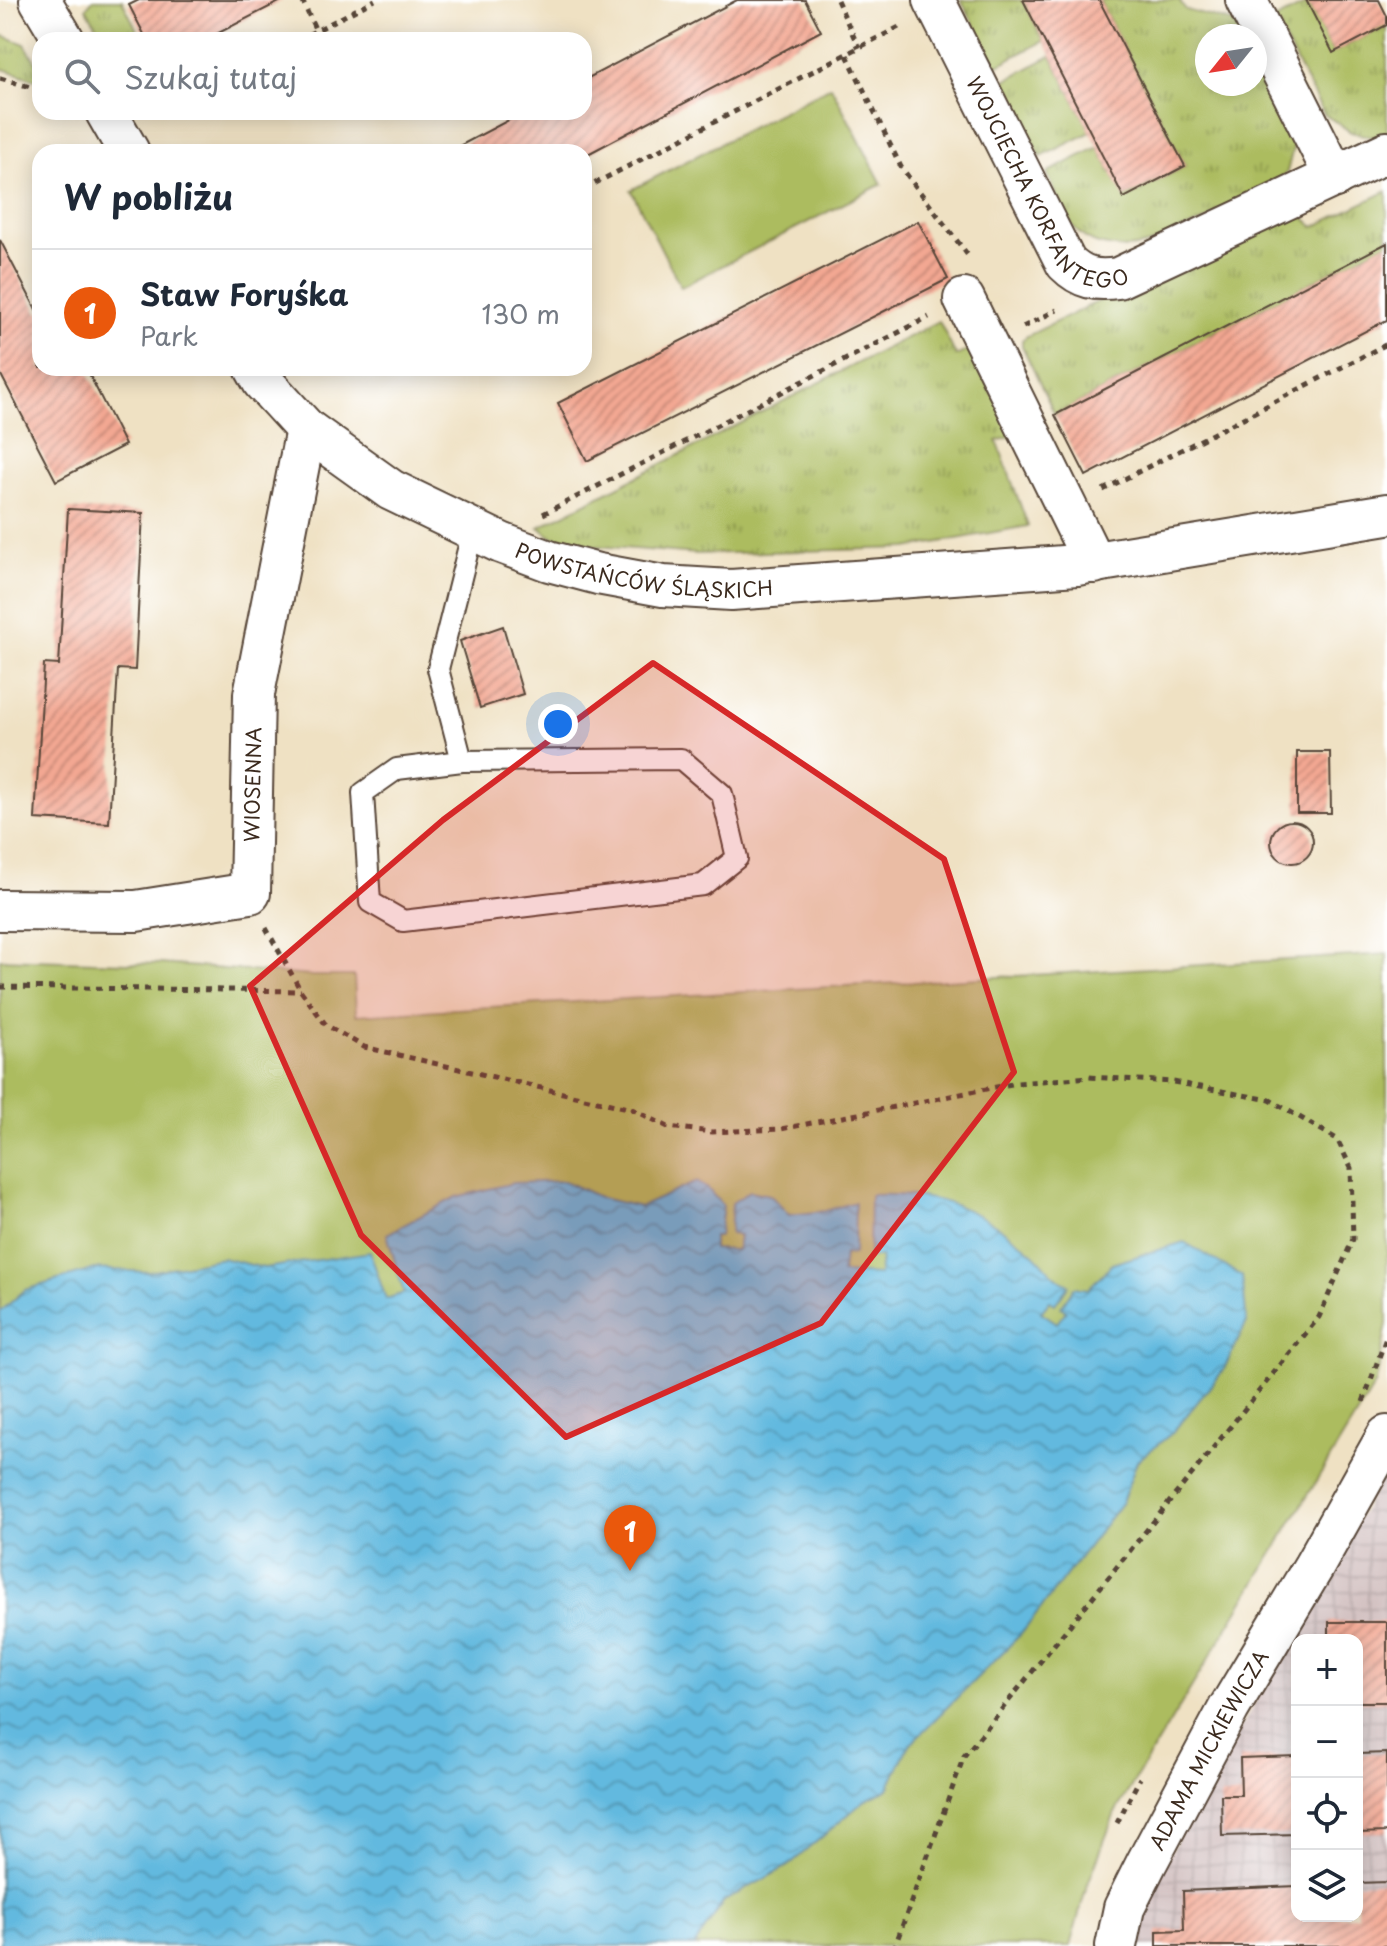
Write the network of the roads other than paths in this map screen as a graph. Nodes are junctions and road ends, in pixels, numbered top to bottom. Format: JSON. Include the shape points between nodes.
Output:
{"nodes":[{"id":1,"x":40,"y":0,"type":"edge"},
{"id":2,"x":1246,"y":0,"type":"edge"},
{"id":3,"x":936,"y":4,"type":"edge"},
{"id":4,"x":59,"y":32,"type":"edge"},
{"id":5,"x":111,"y":120,"type":"edge"},
{"id":6,"x":124,"y":144,"type":"edge"},
{"id":7,"x":1387,"y":152,"type":"edge"},
{"id":8,"x":1335,"y":177,"type":"junction"},
{"id":9,"x":964,"y":299,"type":"road end"},
{"id":10,"x":260,"y":376,"type":"edge"},
{"id":11,"x":306,"y":429,"type":"junction"},
{"id":12,"x":1387,"y":514,"type":"edge"},
{"id":13,"x":473,"y":530,"type":"junction"},
{"id":14,"x":1094,"y":563,"type":"junction"},
{"id":15,"x":462,"y":761,"type":"junction"},
{"id":16,"x":0,"y":910,"type":"edge"},
{"id":17,"x":1387,"y":1436,"type":"edge"},
{"id":18,"x":1116,"y":1946,"type":"edge"}],
"edges":[{"from":1,"to":4,"type":"street"},
{"from":2,"to":8,"type":"street"},
{"from":3,"to":8,"type":"street","name":"WOJCIECHA KORFANTEGO","via":[[1066,263],[1077,274],[1097,280],[1118,278]]},
{"from":5,"to":6,"type":"street"},
{"from":7,"to":8,"type":"street","name":"WOJCIECHA KORFANTEGO"},
{"from":9,"to":14,"type":"street"},
{"from":10,"to":11,"type":"street","name":"POWSTAŃCÓW ŚLĄSKICH"},
{"from":11,"to":13,"type":"street","name":"POWSTAŃCÓW ŚLĄSKICH","via":[[391,490]]},
{"from":11,"to":16,"type":"street","name":"WIOSENNA","via":[[254,694],[250,893],[136,911]]},
{"from":12,"to":14,"type":"street","name":"POWSTAŃCÓW ŚLĄSKICH"},
{"from":13,"to":14,"type":"street","name":"POWSTAŃCÓW ŚLĄSKICH","via":[[549,561],[690,588],[731,590]]},
{"from":13,"to":15,"type":"lane","via":[[438,669]]},
{"from":15,"to":15,"type":"lane","via":[[397,769],[363,793],[370,902],[403,921],[703,885],[737,858],[722,794],[681,759]]},
{"from":17,"to":18,"type":"street","name":"ADAMA MICKIEWICZA","via":[[1154,1848],[1124,1908]]}]}
